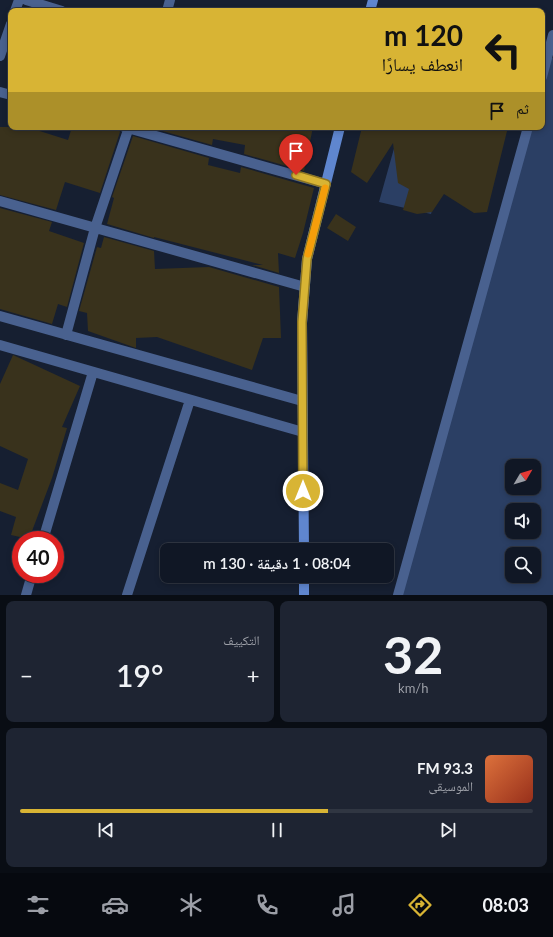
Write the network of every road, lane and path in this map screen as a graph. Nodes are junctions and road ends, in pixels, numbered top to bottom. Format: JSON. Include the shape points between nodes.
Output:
{"nodes":[{"id":1,"x":26,"y":0,"type":"edge"},
{"id":2,"x":52,"y":8,"type":"edge"},
{"id":3,"x":8,"y":33,"type":"edge"},
{"id":4,"x":553,"y":35,"type":"edge"},
{"id":5,"x":0,"y":56,"type":"edge"},
{"id":6,"x":548,"y":56,"type":"edge"},
{"id":7,"x":545,"y":66,"type":"edge"},
{"id":8,"x":126,"y":130,"type":"edge"},
{"id":9,"x":137,"y":130,"type":"edge"},
{"id":10,"x":339,"y":130,"type":"edge"},
{"id":11,"x":527,"y":130,"type":"edge"},
{"id":12,"x":326,"y":184,"type":"junction"},
{"id":13,"x":0,"y":201,"type":"edge"},
{"id":14,"x":95,"y":228,"type":"junction"},
{"id":15,"x":305,"y":287,"type":"junction"},
{"id":16,"x":0,"y":316,"type":"edge"},
{"id":17,"x":66,"y":335,"type":"junction"},
{"id":18,"x":0,"y":345,"type":"edge"},
{"id":19,"x":93,"y":372,"type":"junction"},
{"id":20,"x":190,"y":400,"type":"junction"},
{"id":21,"x":302,"y":401,"type":"junction"},
{"id":22,"x":302,"y":432,"type":"junction"},
{"id":23,"x":46,"y":531,"type":"edge"},
{"id":24,"x":304,"y":543,"type":"edge"},
{"id":25,"x":29,"y":583,"type":"edge"},
{"id":26,"x":304,"y":583,"type":"edge"},
{"id":27,"x":26,"y":595,"type":"edge"},
{"id":28,"x":127,"y":595,"type":"edge"},
{"id":29,"x":304,"y":595,"type":"edge"},
{"id":30,"x":398,"y":595,"type":"edge"}],
"edges":[{"from":1,"to":2,"type":"street"},
{"from":3,"to":5,"type":"street"},
{"from":4,"to":6,"type":"street"},
{"from":6,"to":7,"type":"street"},
{"from":8,"to":14,"type":"street"},
{"from":9,"to":12,"type":"street"},
{"from":10,"to":12,"type":"street"},
{"from":11,"to":30,"type":"street"},
{"from":12,"to":15,"type":"street","via":[[307,259]]},
{"from":13,"to":14,"type":"street"},
{"from":14,"to":15,"type":"street"},
{"from":14,"to":17,"type":"street"},
{"from":15,"to":21,"type":"street","via":[[302,322]]},
{"from":16,"to":17,"type":"street"},
{"from":17,"to":21,"type":"street"},
{"from":18,"to":19,"type":"street"},
{"from":19,"to":20,"type":"street"},
{"from":19,"to":23,"type":"street"},
{"from":20,"to":22,"type":"street"},
{"from":20,"to":28,"type":"street"},
{"from":21,"to":22,"type":"street"},
{"from":22,"to":24,"type":"street"},
{"from":25,"to":27,"type":"street"},
{"from":26,"to":29,"type":"street"}]}
